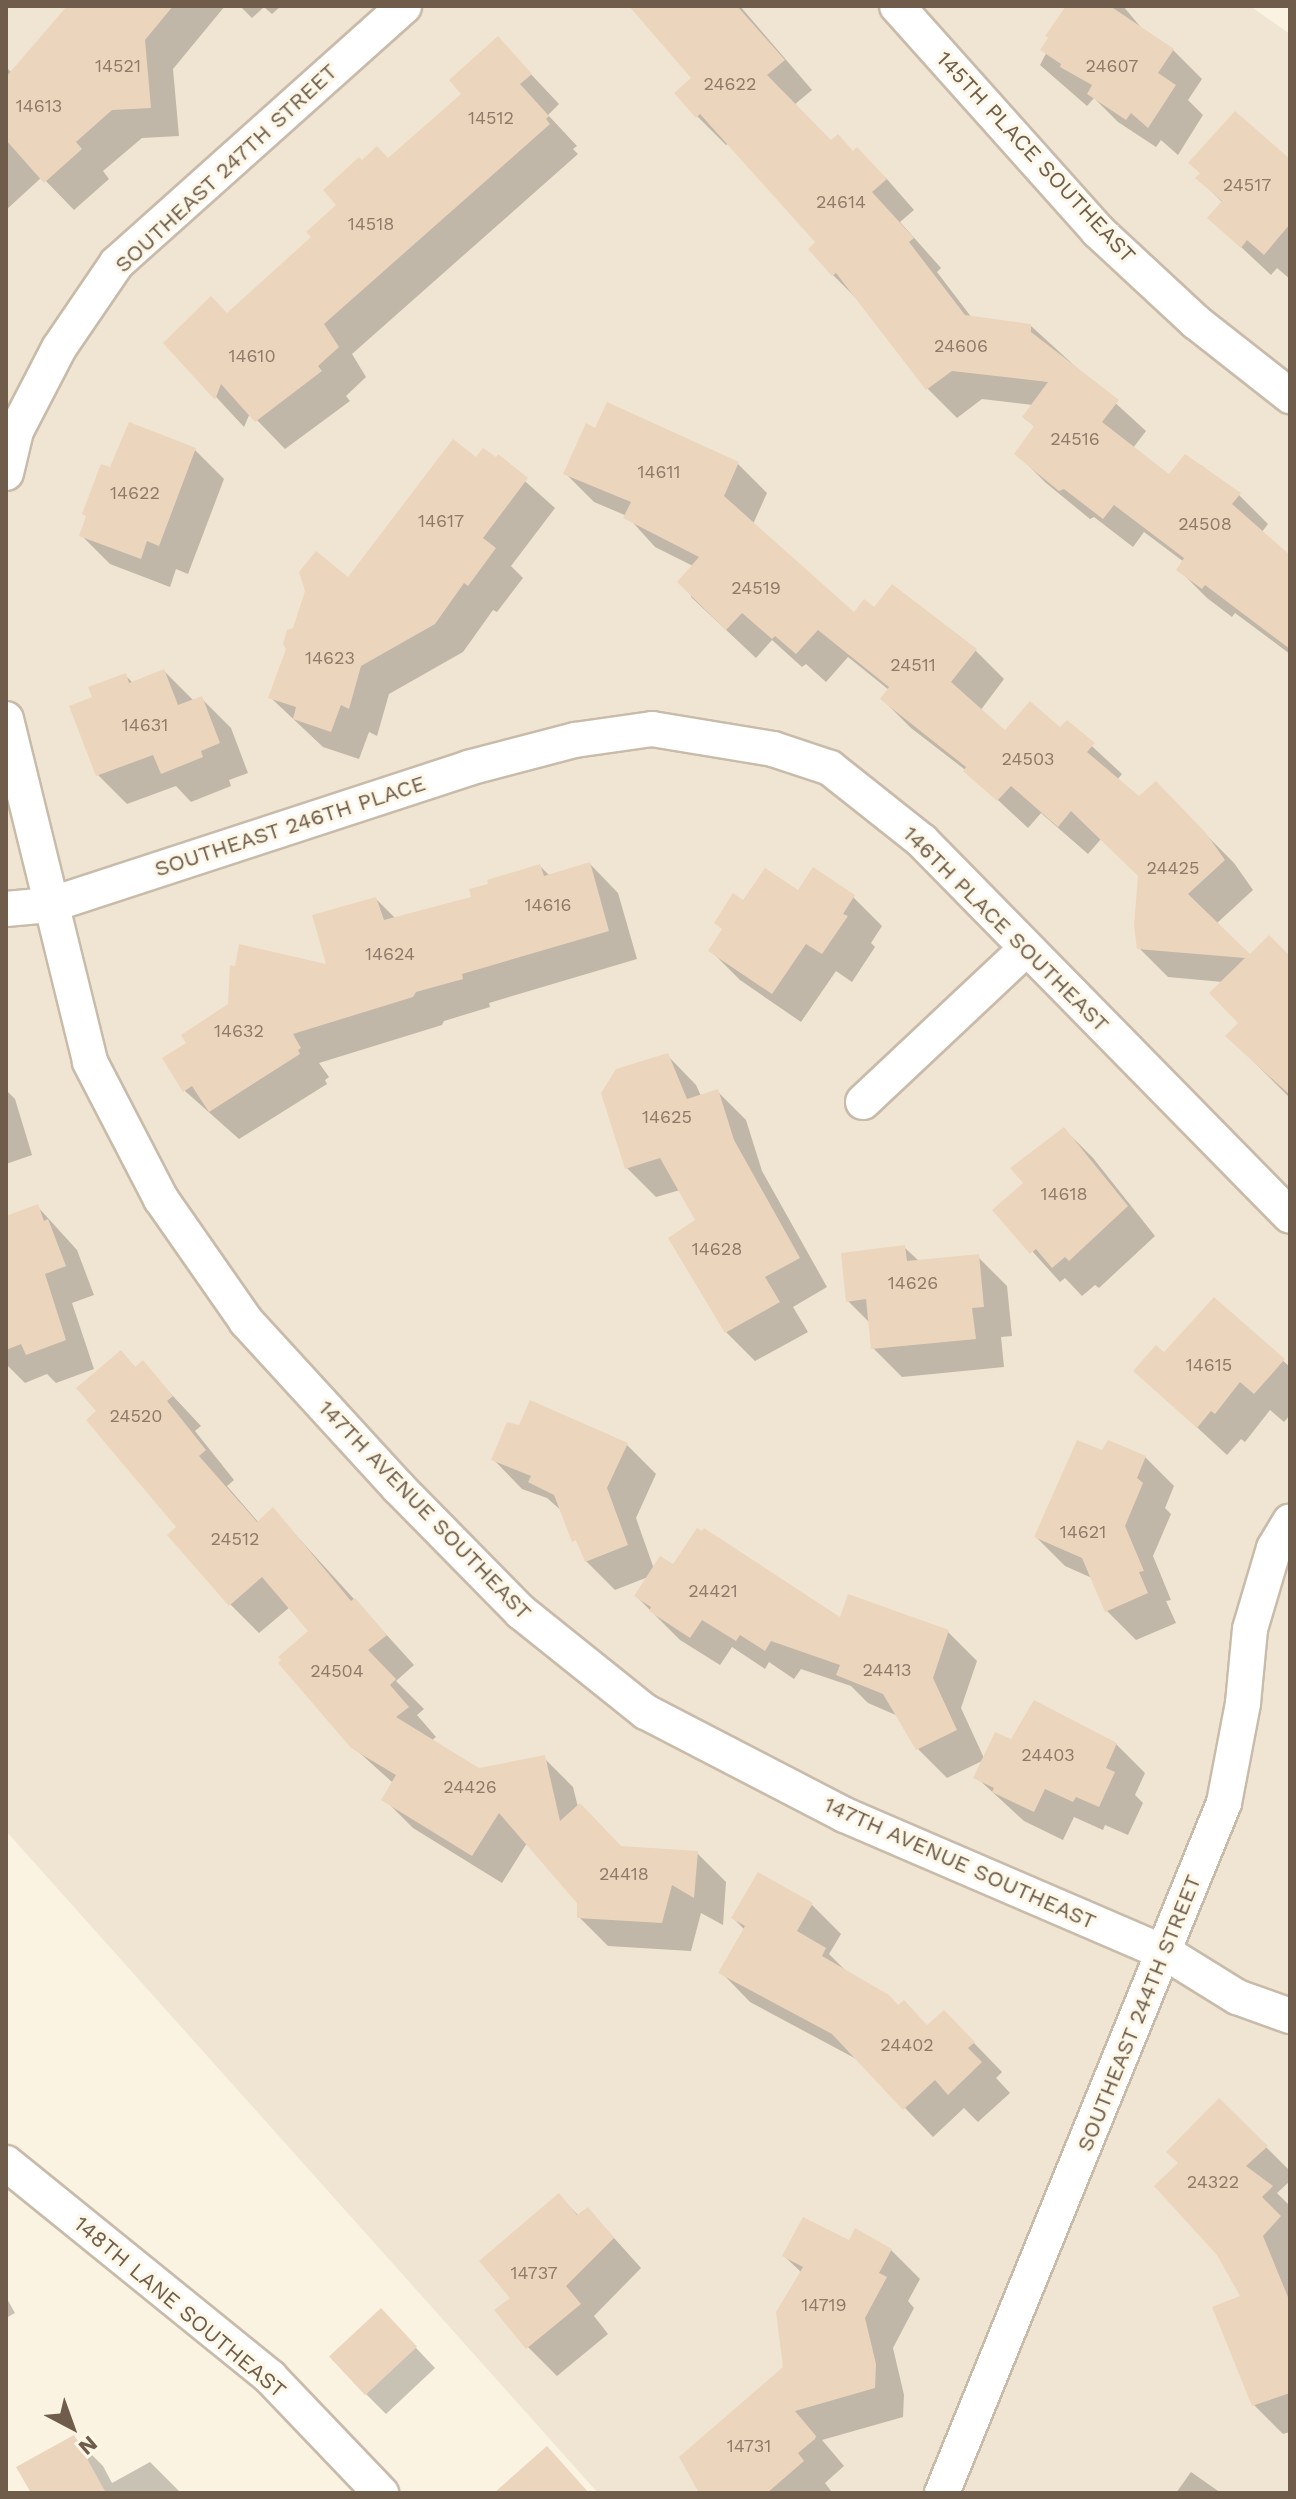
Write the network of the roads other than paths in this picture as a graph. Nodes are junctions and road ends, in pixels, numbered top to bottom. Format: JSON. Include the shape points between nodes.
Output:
{"nodes":[{"id":1,"x":404,"y":6,"type":"edge"},
{"id":2,"x":897,"y":6,"type":"edge"},
{"id":3,"x":1290,"y":396,"type":"edge"},
{"id":4,"x":6,"y":473,"type":"edge"},
{"id":5,"x":6,"y":719,"type":"edge"},
{"id":6,"x":575,"y":740,"type":"joint"},
{"id":7,"x":50,"y":905,"type":"junction"},
{"id":8,"x":6,"y":909,"type":"edge"},
{"id":9,"x":1026,"y":949,"type":"junction"},
{"id":10,"x":863,"y":1102,"type":"dead end"},
{"id":11,"x":1290,"y":1216,"type":"edge"},
{"id":12,"x":1290,"y":1521,"type":"edge"},
{"id":13,"x":1166,"y":1953,"type":"junction"},
{"id":14,"x":1290,"y":2016,"type":"edge"},
{"id":15,"x":6,"y":2163,"type":"edge"},
{"id":16,"x":381,"y":2493,"type":"edge"},
{"id":17,"x":942,"y":2493,"type":"edge"}],
"edges":[{"from":1,"to":4,"type":"street","name":"SOUTHEAST 247TH STREET","via":[[117,263],[59,348],[16,431]]},
{"from":2,"to":3,"type":"street","name":"145TH PLACE SOUTHEAST","via":[[1098,231],[1196,322]]},
{"from":5,"to":7,"type":"street","name":"147TH AVENUE SOUTHEAST"},
{"from":6,"to":7,"type":"street","name":"SOUTHEAST 246TH PLACE","via":[[468,768]]},
{"from":6,"to":9,"type":"street","name":"146TH PLACE SOUTHEAST","via":[[652,729],[773,749],[830,768],[922,841]]},
{"from":7,"to":8,"type":"street","name":"SOUTHEAST 246TH PLACE"},
{"from":7,"to":13,"type":"street","name":"147TH AVENUE SOUTHEAST","via":[[90,1062],[161,1199],[246,1321],[521,1612],[659,1719],[845,1815]]},
{"from":9,"to":10,"type":"street"},
{"from":9,"to":11,"type":"street","name":"146TH PLACE SOUTHEAST"},
{"from":12,"to":13,"type":"street","name":"SOUTHEAST 244TH STREET","via":[[1274,1548],[1250,1629],[1243,1703],[1224,1803]]},
{"from":13,"to":14,"type":"street","name":"147TH AVENUE SOUTHEAST","via":[[1237,1997]]},
{"from":13,"to":17,"type":"street","name":"SOUTHEAST 244TH STREET"},
{"from":15,"to":16,"type":"street","name":"148TH LANE SOUTHEAST","via":[[270,2377]]}]}
